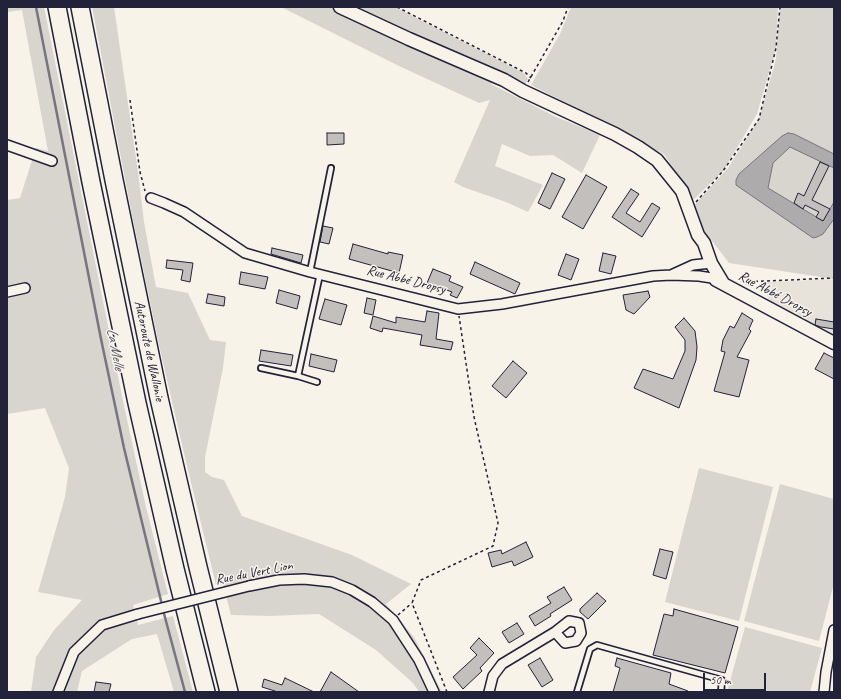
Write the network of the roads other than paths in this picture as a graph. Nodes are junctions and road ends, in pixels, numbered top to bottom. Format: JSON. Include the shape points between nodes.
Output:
{"nodes":[{"id":1,"x":57,"y":7,"type":"edge"},
{"id":2,"x":80,"y":7,"type":"edge"},
{"id":3,"x":340,"y":7,"type":"edge"},
{"id":4,"x":7,"y":145,"type":"edge"},
{"id":5,"x":52,"y":161,"type":"dead end"},
{"id":6,"x":331,"y":168,"type":"dead end"},
{"id":7,"x":151,"y":198,"type":"road end"},
{"id":8,"x":707,"y":264,"type":"junction"},
{"id":9,"x":310,"y":272,"type":"junction"},
{"id":10,"x":320,"y":274,"type":"junction"},
{"id":11,"x":671,"y":275,"type":"junction"},
{"id":12,"x":718,"y":281,"type":"junction"},
{"id":13,"x":25,"y":288,"type":"dead end"},
{"id":14,"x":7,"y":292,"type":"edge"},
{"id":15,"x":834,"y":343,"type":"edge"},
{"id":16,"x":262,"y":368,"type":"dead end"},
{"id":17,"x":298,"y":376,"type":"junction"},
{"id":18,"x":317,"y":382,"type":"dead end"},
{"id":19,"x":834,"y":630,"type":"edge"},
{"id":20,"x":555,"y":632,"type":"dead end"},
{"id":21,"x":58,"y":692,"type":"edge"},
{"id":22,"x":206,"y":692,"type":"edge"},
{"id":23,"x":229,"y":692,"type":"edge"},
{"id":24,"x":434,"y":692,"type":"edge"},
{"id":25,"x":489,"y":692,"type":"edge"},
{"id":26,"x":576,"y":692,"type":"edge"},
{"id":27,"x":721,"y":692,"type":"edge"},
{"id":28,"x":824,"y":692,"type":"edge"}],
"edges":[{"from":1,"to":22,"type":"highway","name":"Autoroute de Wallonie","via":[[137,402]]},
{"from":2,"to":23,"type":"highway","name":"Autoroute de Wallonie","via":[[159,398]]},
{"from":3,"to":8,"type":"street","name":"Rue Abbé Dropsy","via":[[504,80],[615,134],[657,160],[682,191],[698,235],[704,243]]},
{"from":4,"to":5,"type":"street"},
{"from":6,"to":9,"type":"lane"},
{"from":7,"to":9,"type":"street","name":"Rue Abbé Dropsy","via":[[184,212],[245,253]]},
{"from":8,"to":11,"type":"street","name":"Rue Abbé Dropsy","via":[[693,265]]},
{"from":8,"to":12,"type":"street","name":"Rue Abbé Dropsy"},
{"from":9,"to":10,"type":"street","name":"Rue Abbé Dropsy"},
{"from":10,"to":11,"type":"street","name":"Rue Abbé Dropsy","via":[[458,309]]},
{"from":10,"to":17,"type":"lane"},
{"from":11,"to":12,"type":"street","name":"Rue Abbé Dropsy","via":[[699,276]]},
{"from":12,"to":15,"type":"street","name":"Rue Abbé Dropsy"},
{"from":13,"to":14,"type":"street"},
{"from":16,"to":17,"type":"lane"},
{"from":17,"to":18,"type":"lane"},
{"from":19,"to":28,"type":"street"},
{"from":20,"to":25,"type":"street","via":[[502,664],[493,676]]},
{"from":21,"to":24,"type":"street","name":"Rue du Vert Lion","bridge":true,"via":[[74,652],[102,625],[249,586],[304,578],[332,582],[352,590],[372,602],[393,620],[419,660]]},
{"from":26,"to":27,"type":"lane","via":[[590,649],[597,645],[722,680]]}]}
